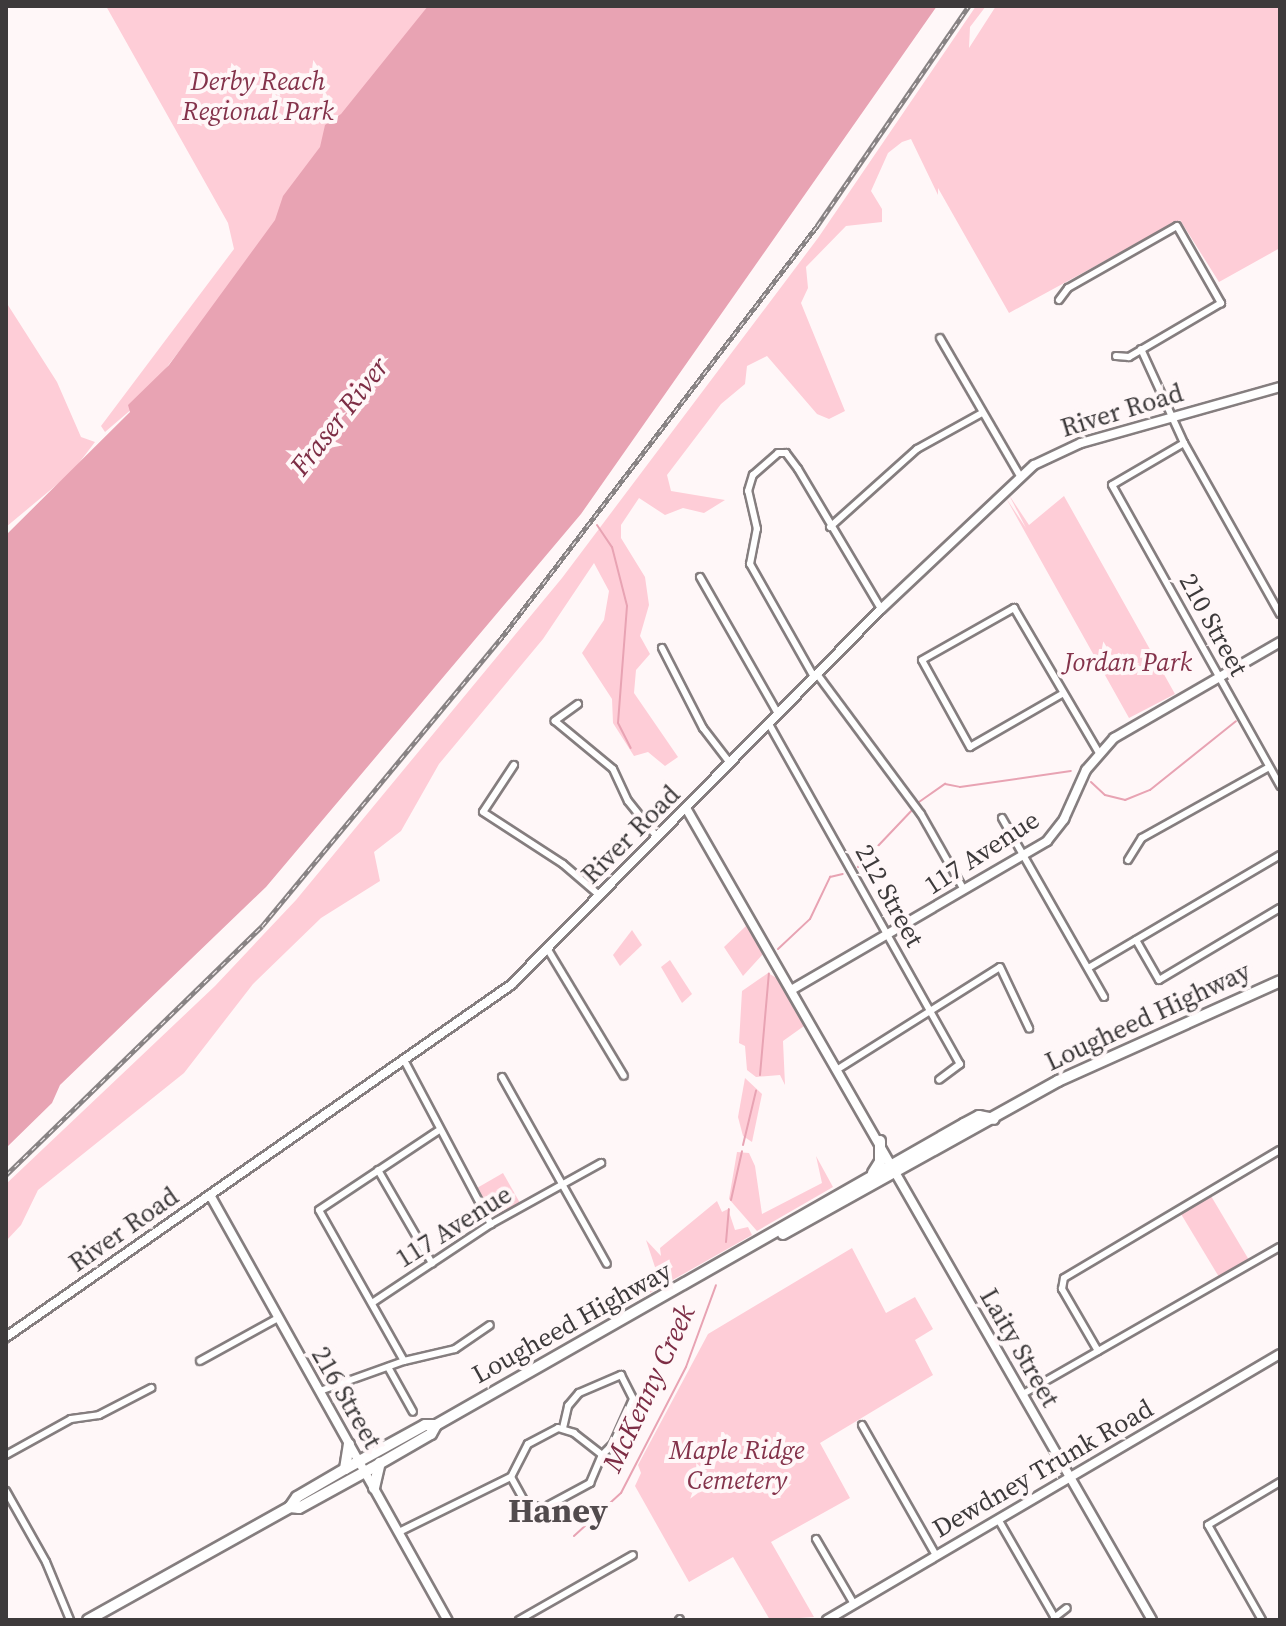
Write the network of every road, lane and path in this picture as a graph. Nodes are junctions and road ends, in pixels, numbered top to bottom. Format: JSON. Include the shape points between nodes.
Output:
{"nodes":[{"id":1,"x":1059,"y":300,"type":"dead end"},
{"id":2,"x":940,"y":338,"type":"dead end"},
{"id":3,"x":1141,"y":349,"type":"junction"},
{"id":4,"x":1116,"y":356,"type":"dead end"},
{"id":5,"x":1280,"y":387,"type":"edge"},
{"id":6,"x":982,"y":413,"type":"junction"},
{"id":7,"x":1170,"y":416,"type":"junction"},
{"id":8,"x":1184,"y":443,"type":"junction"},
{"id":9,"x":1020,"y":476,"type":"junction"},
{"id":10,"x":830,"y":527,"type":"junction"},
{"id":11,"x":700,"y":577,"type":"dead end"},
{"id":12,"x":881,"y":609,"type":"junction"},
{"id":13,"x":1280,"y":614,"type":"edge"},
{"id":14,"x":1280,"y":642,"type":"edge"},
{"id":15,"x":662,"y":648,"type":"dead end"},
{"id":16,"x":816,"y":676,"type":"junction"},
{"id":17,"x":1219,"y":677,"type":"junction"},
{"id":18,"x":1062,"y":694,"type":"junction"},
{"id":19,"x":578,"y":704,"type":"dead end"},
{"id":20,"x":778,"y":714,"type":"junction"},
{"id":21,"x":769,"y":724,"type":"junction"},
{"id":22,"x":1099,"y":753,"type":"junction"},
{"id":23,"x":730,"y":763,"type":"junction"},
{"id":24,"x":514,"y":765,"type":"dead end"},
{"id":25,"x":1269,"y":767,"type":"junction"},
{"id":26,"x":1280,"y":786,"type":"edge"},
{"id":27,"x":686,"y":808,"type":"junction"},
{"id":28,"x":1002,"y":818,"type":"dead end"},
{"id":29,"x":657,"y":837,"type":"junction"},
{"id":30,"x":1026,"y":854,"type":"junction"},
{"id":31,"x":1280,"y":855,"type":"edge"},
{"id":32,"x":1128,"y":860,"type":"dead end"},
{"id":33,"x":964,"y":890,"type":"junction"},
{"id":34,"x":599,"y":895,"type":"junction"},
{"id":35,"x":1280,"y":908,"type":"edge"},
{"id":36,"x":888,"y":935,"type":"junction"},
{"id":37,"x":1136,"y":940,"type":"junction"},
{"id":38,"x":547,"y":948,"type":"junction"},
{"id":39,"x":1090,"y":967,"type":"junction"},
{"id":40,"x":1280,"y":981,"type":"edge"},
{"id":41,"x":793,"y":989,"type":"junction"},
{"id":42,"x":1104,"y":997,"type":"dead end"},
{"id":43,"x":929,"y":1009,"type":"junction"},
{"id":44,"x":1029,"y":1028,"type":"dead end"},
{"id":45,"x":404,"y":1060,"type":"junction"},
{"id":46,"x":838,"y":1069,"type":"junction"},
{"id":47,"x":624,"y":1076,"type":"dead end"},
{"id":48,"x":502,"y":1077,"type":"dead end"},
{"id":49,"x":939,"y":1080,"type":"dead end"},
{"id":50,"x":438,"y":1131,"type":"junction"},
{"id":51,"x":880,"y":1141,"type":"junction"},
{"id":52,"x":1280,"y":1150,"type":"edge"},
{"id":53,"x":601,"y":1163,"type":"dead end"},
{"id":54,"x":378,"y":1170,"type":"junction"},
{"id":55,"x":897,"y":1171,"type":"junction"},
{"id":56,"x":871,"y":1176,"type":"junction"},
{"id":57,"x":562,"y":1185,"type":"junction"},
{"id":58,"x":210,"y":1195,"type":"junction"},
{"id":59,"x":491,"y":1224,"type":"junction"},
{"id":60,"x":1280,"y":1247,"type":"edge"},
{"id":61,"x":731,"y":1260,"type":"junction"},
{"id":62,"x":432,"y":1263,"type":"junction"},
{"id":63,"x":607,"y":1264,"type":"dead end"},
{"id":64,"x":372,"y":1303,"type":"junction"},
{"id":65,"x":278,"y":1318,"type":"junction"},
{"id":66,"x":490,"y":1325,"type":"dead end"},
{"id":67,"x":6,"y":1337,"type":"edge"},
{"id":68,"x":1098,"y":1351,"type":"junction"},
{"id":69,"x":1280,"y":1354,"type":"edge"},
{"id":70,"x":200,"y":1361,"type":"dead end"},
{"id":71,"x":404,"y":1361,"type":"junction"},
{"id":72,"x":388,"y":1367,"type":"junction"},
{"id":73,"x":151,"y":1388,"type":"dead end"},
{"id":74,"x":320,"y":1391,"type":"junction"},
{"id":75,"x":1023,"y":1394,"type":"junction"},
{"id":76,"x":413,"y":1412,"type":"dead end"},
{"id":77,"x":436,"y":1425,"type":"junction"},
{"id":78,"x":862,"y":1425,"type":"dead end"},
{"id":79,"x":563,"y":1428,"type":"junction"},
{"id":80,"x":349,"y":1444,"type":"junction"},
{"id":81,"x":6,"y":1455,"type":"edge"},
{"id":82,"x":602,"y":1455,"type":"junction"},
{"id":83,"x":380,"y":1463,"type":"junction"},
{"id":84,"x":362,"y":1467,"type":"junction"},
{"id":85,"x":345,"y":1469,"type":"junction"},
{"id":86,"x":1070,"y":1476,"type":"junction"},
{"id":87,"x":511,"y":1477,"type":"junction"},
{"id":88,"x":1280,"y":1482,"type":"edge"},
{"id":89,"x":374,"y":1488,"type":"junction"},
{"id":90,"x":6,"y":1491,"type":"edge"},
{"id":91,"x":290,"y":1507,"type":"junction"},
{"id":92,"x":998,"y":1519,"type":"junction"},
{"id":93,"x":399,"y":1532,"type":"junction"},
{"id":94,"x":816,"y":1539,"type":"dead end"},
{"id":95,"x":633,"y":1555,"type":"dead end"},
{"id":96,"x":936,"y":1555,"type":"junction"},
{"id":97,"x":854,"y":1604,"type":"junction"},
{"id":98,"x":1067,"y":1608,"type":"dead end"},
{"id":99,"x":1054,"y":1619,"type":"edge"},
{"id":100,"x":70,"y":1620,"type":"edge"},
{"id":101,"x":88,"y":1620,"type":"edge"},
{"id":102,"x":448,"y":1620,"type":"edge"},
{"id":103,"x":519,"y":1620,"type":"edge"},
{"id":104,"x":827,"y":1620,"type":"edge"},
{"id":105,"x":1152,"y":1620,"type":"edge"},
{"id":106,"x":1262,"y":1620,"type":"edge"}],
"edges":[{"from":1,"to":3,"type":"street","via":[[1068,288],[1177,226],[1221,303]]},
{"from":2,"to":6,"type":"street"},
{"from":3,"to":4,"type":"street","via":[[1129,357]]},
{"from":3,"to":7,"type":"street"},
{"from":5,"to":7,"type":"street","name":"River Road"},
{"from":6,"to":9,"type":"street"},
{"from":6,"to":10,"type":"street","via":[[917,449]]},
{"from":7,"to":8,"type":"street"},
{"from":7,"to":9,"type":"street","name":"River Road","via":[[1062,450]]},
{"from":8,"to":13,"type":"street"},
{"from":8,"to":17,"type":"street","name":"210 Street","via":[[1112,485]]},
{"from":9,"to":12,"type":"street","name":"River Road"},
{"from":10,"to":12,"type":"street"},
{"from":10,"to":16,"type":"street","via":[[786,453],[778,453],[753,475],[748,491],[757,529],[750,564]]},
{"from":11,"to":20,"type":"street"},
{"from":12,"to":16,"type":"street","name":"River Road"},
{"from":14,"to":17,"type":"street","name":"117 Avenue"},
{"from":15,"to":23,"type":"street","via":[[703,728]]},
{"from":16,"to":20,"type":"street","name":"River Road"},
{"from":16,"to":33,"type":"street","via":[[921,814]]},
{"from":17,"to":22,"type":"street","name":"117 Avenue","via":[[1120,733]]},
{"from":17,"to":25,"type":"street","name":"210 Street"},
{"from":18,"to":18,"type":"street","via":[[1014,608],[922,660],[970,747]]},
{"from":18,"to":22,"type":"street"},
{"from":19,"to":29,"type":"street","via":[[555,721],[609,765],[632,807]]},
{"from":20,"to":21,"type":"street","name":"River Road"},
{"from":21,"to":23,"type":"street","name":"River Road"},
{"from":21,"to":36,"type":"street","name":"212 Street"},
{"from":22,"to":30,"type":"street","name":"117 Avenue","via":[[1057,830]]},
{"from":23,"to":27,"type":"street","name":"River Road"},
{"from":24,"to":34,"type":"street","via":[[483,812],[563,864]]},
{"from":25,"to":26,"type":"street","name":"210 Street"},
{"from":25,"to":32,"type":"street","via":[[1142,838]]},
{"from":27,"to":29,"type":"street","name":"River Road"},
{"from":27,"to":41,"type":"street","name":"Laity Street"},
{"from":28,"to":30,"type":"street"},
{"from":29,"to":34,"type":"street","name":"River Road"},
{"from":30,"to":33,"type":"street","name":"117 Avenue"},
{"from":30,"to":39,"type":"street"},
{"from":31,"to":37,"type":"street"},
{"from":33,"to":36,"type":"street","name":"117 Avenue"},
{"from":34,"to":38,"type":"street","name":"River Road"},
{"from":35,"to":37,"type":"street","via":[[1159,980]]},
{"from":36,"to":41,"type":"street","name":"117 Avenue"},
{"from":36,"to":43,"type":"street","name":"212 Street"},
{"from":37,"to":39,"type":"street"},
{"from":38,"to":45,"type":"street","name":"River Road","via":[[505,990]]},
{"from":38,"to":47,"type":"street"},
{"from":39,"to":42,"type":"street"},
{"from":40,"to":55,"type":"highway","name":"Lougheed Highway","via":[[1115,1053],[994,1119],[979,1116]]},
{"from":41,"to":46,"type":"street","name":"Laity Street"},
{"from":43,"to":44,"type":"street","via":[[1000,967]]},
{"from":43,"to":46,"type":"street"},
{"from":43,"to":49,"type":"street","name":"212 Street","via":[[961,1067]]},
{"from":45,"to":50,"type":"street"},
{"from":45,"to":58,"type":"street","name":"River Road"},
{"from":46,"to":51,"type":"street","name":"Laity Street"},
{"from":48,"to":57,"type":"street"},
{"from":50,"to":54,"type":"street"},
{"from":50,"to":59,"type":"street"},
{"from":51,"to":55,"type":"street","name":"Laity Street"},
{"from":51,"to":56,"type":"highway","via":[[880,1162]]},
{"from":52,"to":68,"type":"street","via":[[1062,1282]]},
{"from":53,"to":57,"type":"street","name":"117 Avenue"},
{"from":54,"to":62,"type":"street"},
{"from":54,"to":64,"type":"street","via":[[319,1210]]},
{"from":55,"to":56,"type":"highway","name":"Lougheed Highway"},
{"from":55,"to":61,"type":"highway","name":"Lougheed Highway"},
{"from":55,"to":75,"type":"street","name":"Laity Street"},
{"from":56,"to":61,"type":"highway","name":"Lougheed Highway"},
{"from":57,"to":59,"type":"street","name":"117 Avenue"},
{"from":57,"to":63,"type":"street"},
{"from":58,"to":65,"type":"street","name":"216 Street"},
{"from":58,"to":67,"type":"street","name":"River Road"},
{"from":59,"to":62,"type":"street","name":"117 Avenue"},
{"from":60,"to":68,"type":"street"},
{"from":61,"to":77,"type":"highway","name":"Lougheed Highway"},
{"from":62,"to":64,"type":"street","name":"117 Avenue"},
{"from":64,"to":71,"type":"street"},
{"from":65,"to":70,"type":"street"},
{"from":65,"to":74,"type":"street","name":"216 Street"},
{"from":66,"to":71,"type":"street","via":[[455,1349]]},
{"from":68,"to":75,"type":"street"},
{"from":69,"to":86,"type":"street","name":"Dewdney Trunk Road"},
{"from":71,"to":72,"type":"street"},
{"from":72,"to":74,"type":"street"},
{"from":72,"to":76,"type":"street"},
{"from":73,"to":81,"type":"street","via":[[99,1415],[71,1419]]},
{"from":74,"to":80,"type":"street","name":"216 Street"},
{"from":75,"to":86,"type":"street","name":"Laity Street"},
{"from":77,"to":83,"type":"highway","name":"Lougheed Highway","via":[[431,1434]]},
{"from":77,"to":84,"type":"highway","name":"Lougheed Highway","via":[[425,1425]]},
{"from":78,"to":96,"type":"street"},
{"from":79,"to":82,"type":"street"},
{"from":79,"to":82,"type":"street","via":[[568,1406],[579,1393],[621,1375],[633,1399],[613,1444]]},
{"from":79,"to":87,"type":"street","via":[[528,1444]]},
{"from":80,"to":84,"type":"street","name":"216 Street"},
{"from":80,"to":85,"type":"highway"},
{"from":82,"to":87,"type":"street","via":[[590,1483],[542,1509],[525,1502]]},
{"from":83,"to":84,"type":"highway","name":"Lougheed Highway"},
{"from":83,"to":89,"type":"highway"},
{"from":84,"to":85,"type":"highway","name":"Lougheed Highway"},
{"from":84,"to":89,"type":"street","name":"216 Street"},
{"from":84,"to":91,"type":"highway","name":"Lougheed Highway","via":[[299,1508]]},
{"from":85,"to":91,"type":"highway","name":"Lougheed Highway","via":[[297,1497]]},
{"from":86,"to":92,"type":"street","name":"Dewdney Trunk Road"},
{"from":86,"to":105,"type":"street","name":"Laity Street"},
{"from":87,"to":93,"type":"street"},
{"from":88,"to":106,"type":"street","via":[[1208,1525]]},
{"from":89,"to":93,"type":"street","name":"216 Street"},
{"from":90,"to":100,"type":"street","via":[[46,1562]]},
{"from":91,"to":101,"type":"highway","name":"Lougheed Highway"},
{"from":92,"to":96,"type":"street","name":"Dewdney Trunk Road"},
{"from":92,"to":99,"type":"street"},
{"from":93,"to":102,"type":"street","name":"216 Street"},
{"from":94,"to":97,"type":"street"},
{"from":95,"to":103,"type":"street"},
{"from":96,"to":97,"type":"street","name":"Dewdney Trunk Road"},
{"from":97,"to":104,"type":"street","name":"Dewdney Trunk Road"},
{"from":98,"to":99,"type":"street"}]}
